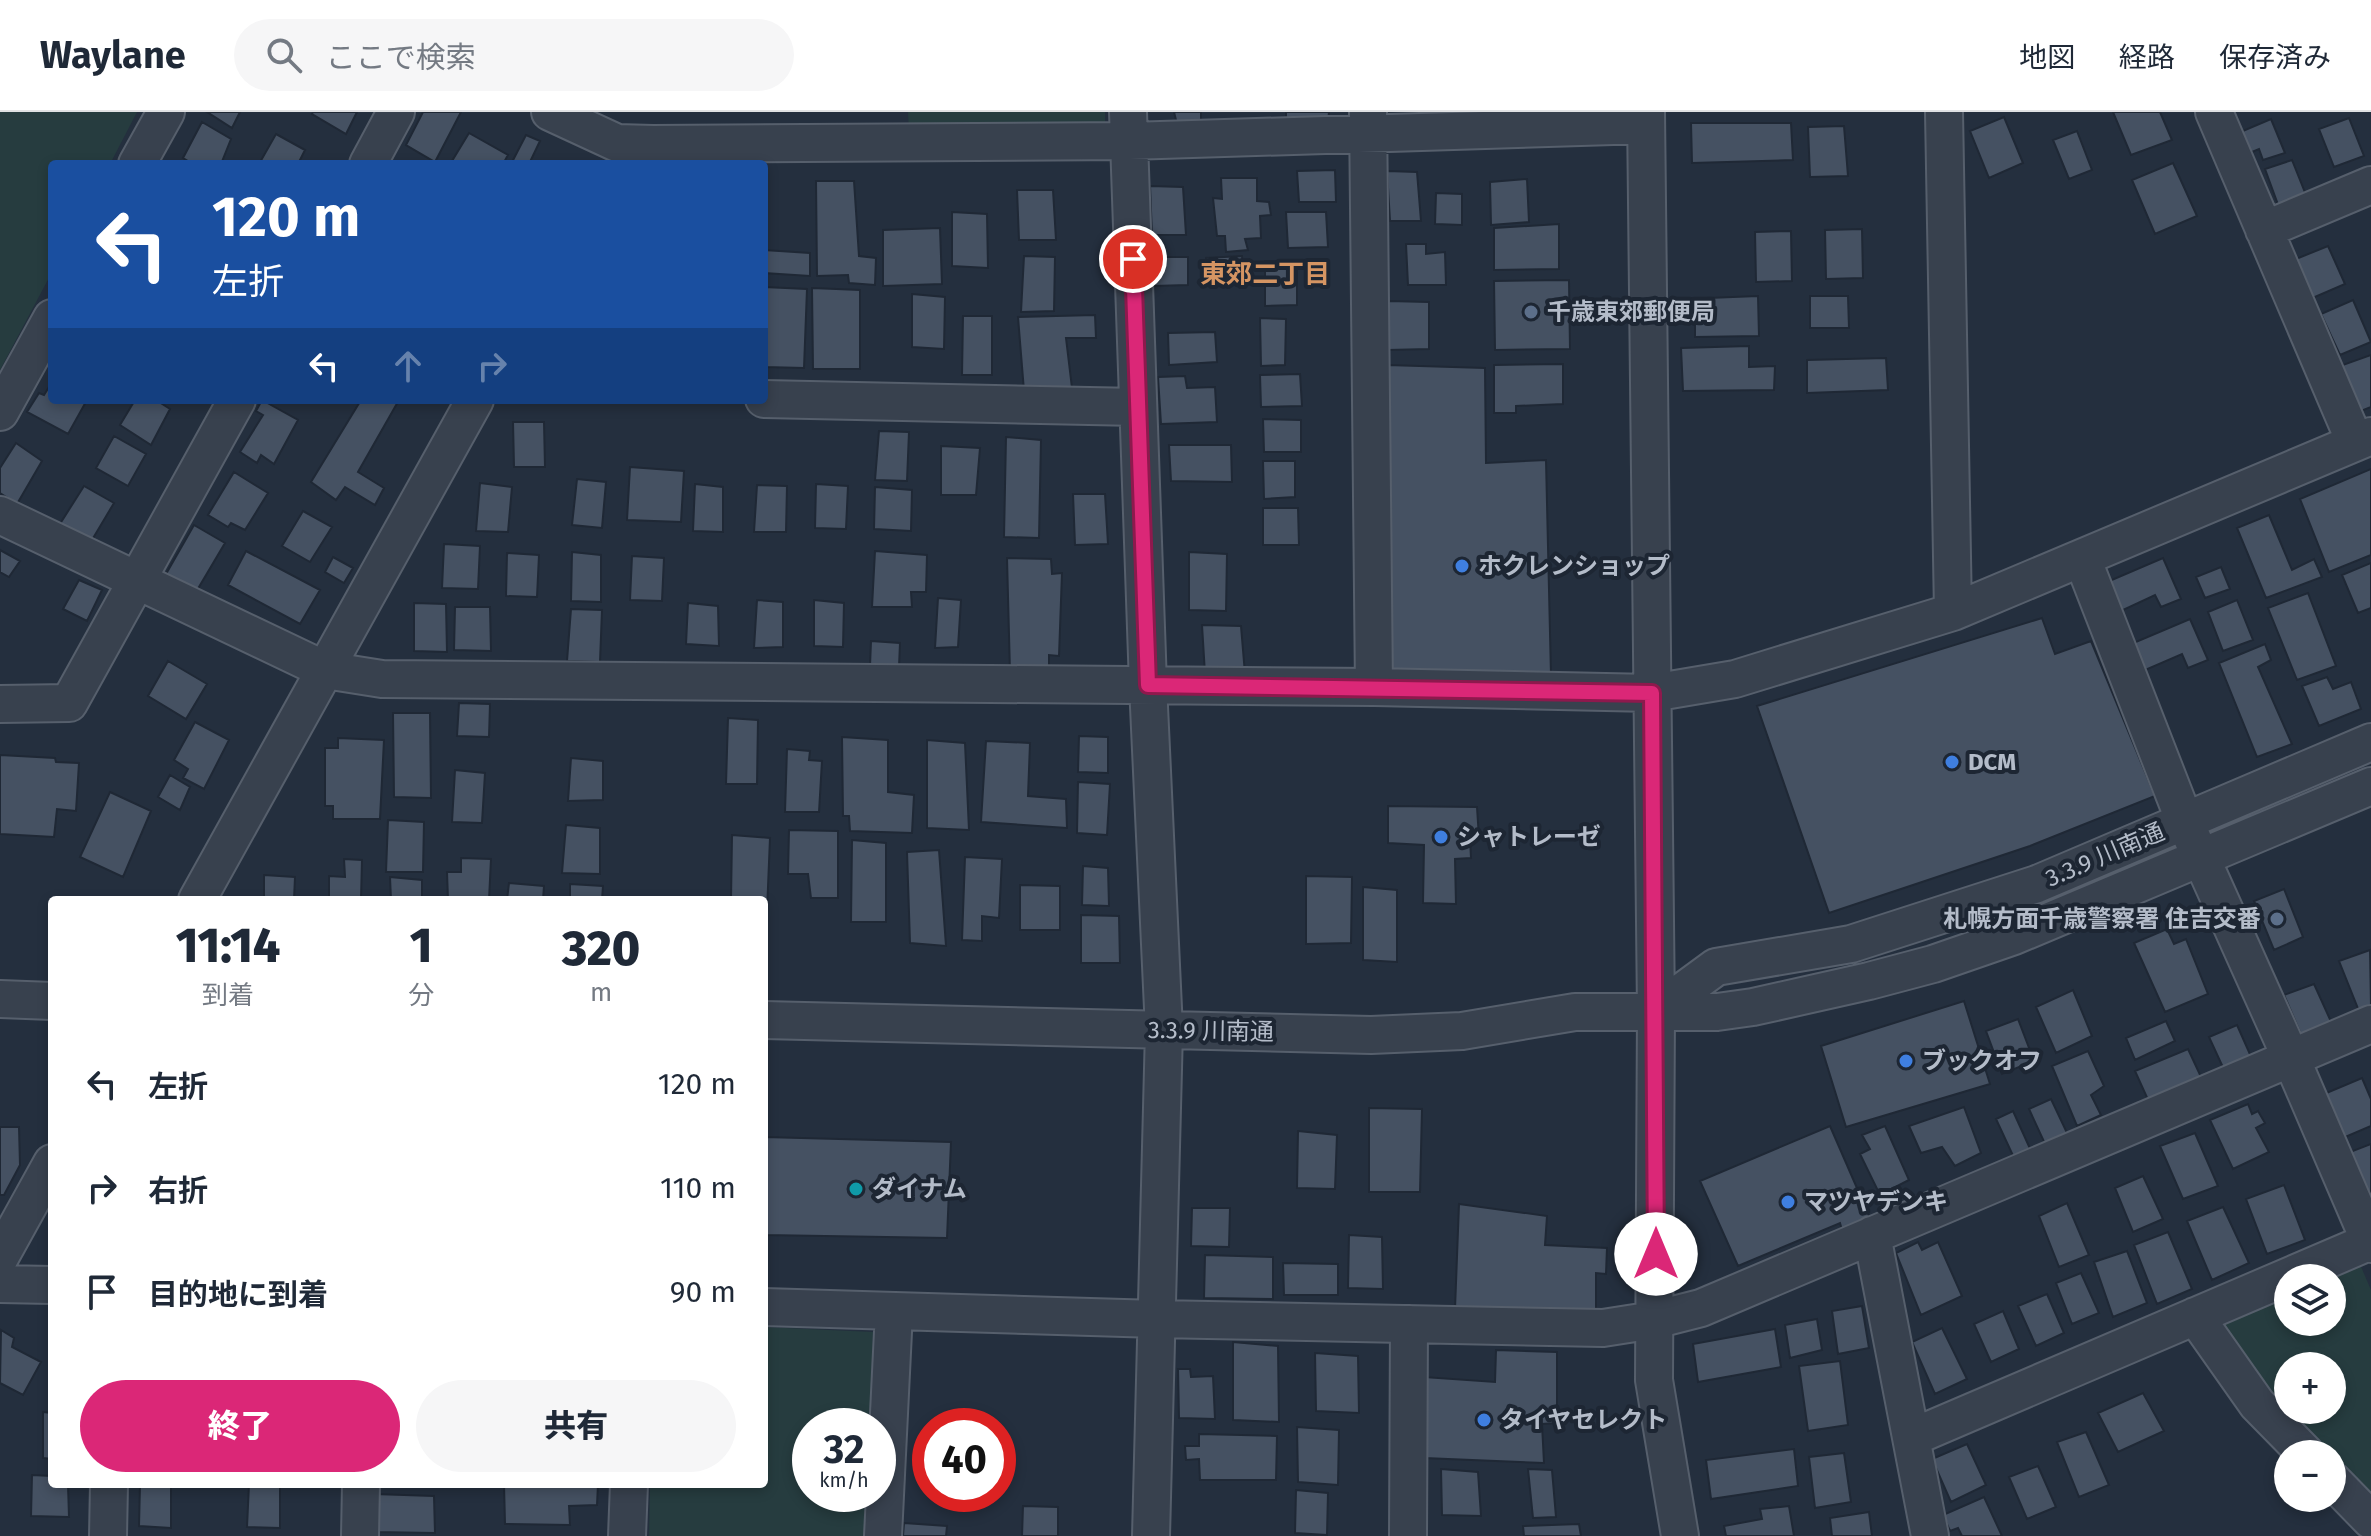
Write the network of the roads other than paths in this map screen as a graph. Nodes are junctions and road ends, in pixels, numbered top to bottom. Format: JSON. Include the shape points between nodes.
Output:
{"nodes":[{"id":1,"x":166,"y":112,"type":"edge"},
{"id":2,"x":396,"y":112,"type":"edge"},
{"id":3,"x":550,"y":112,"type":"edge"},
{"id":4,"x":634,"y":112,"type":"edge"},
{"id":5,"x":2214,"y":112,"type":"edge"},
{"id":6,"x":1945,"y":113,"type":"edge"},
{"id":7,"x":1646,"y":118,"type":"edge"},
{"id":8,"x":1368,"y":123,"type":"edge"},
{"id":9,"x":1129,"y":126,"type":"edge"},
{"id":10,"x":894,"y":127,"type":"edge"},
{"id":11,"x":611,"y":154,"type":"edge"},
{"id":12,"x":139,"y":160,"type":"edge"},
{"id":13,"x":370,"y":160,"type":"edge"},
{"id":14,"x":2371,"y":185,"type":"edge"},
{"id":15,"x":2264,"y":230,"type":"junction"},
{"id":16,"x":48,"y":325,"type":"edge"},
{"id":17,"x":768,"y":399,"type":"edge"},
{"id":18,"x":235,"y":404,"type":"edge"},
{"id":19,"x":473,"y":404,"type":"edge"},
{"id":20,"x":1138,"y":407,"type":"junction"},
{"id":21,"x":0,"y":412,"type":"edge"},
{"id":22,"x":2363,"y":439,"type":"edge"},
{"id":23,"x":0,"y":515,"type":"edge"},
{"id":24,"x":2082,"y":558,"type":"junction"},
{"id":25,"x":137,"y":580,"type":"junction"},
{"id":26,"x":1953,"y":612,"type":"junction"},
{"id":27,"x":325,"y":670,"type":"junction"},
{"id":28,"x":1148,"y":685,"type":"junction"},
{"id":29,"x":1374,"y":687,"type":"junction"},
{"id":30,"x":1652,"y":693,"type":"junction"},
{"id":31,"x":0,"y":704,"type":"edge"},
{"id":32,"x":2371,"y":742,"type":"edge"},
{"id":33,"x":2371,"y":786,"type":"edge"},
{"id":34,"x":2185,"y":822,"type":"junction"},
{"id":35,"x":2200,"y":857,"type":"junction"},
{"id":36,"x":199,"y":896,"type":"edge"},
{"id":37,"x":0,"y":999,"type":"edge"},
{"id":38,"x":48,"y":1001,"type":"edge"},
{"id":39,"x":1656,"y":1011,"type":"junction"},
{"id":40,"x":768,"y":1020,"type":"edge"},
{"id":41,"x":2371,"y":1024,"type":"edge"},
{"id":42,"x":1164,"y":1030,"type":"junction"},
{"id":43,"x":2291,"y":1058,"type":"junction"},
{"id":44,"x":48,"y":1170,"type":"edge"},
{"id":45,"x":1872,"y":1235,"type":"junction"},
{"id":46,"x":2371,"y":1243,"type":"edge"},
{"id":47,"x":0,"y":1257,"type":"edge"},
{"id":48,"x":0,"y":1284,"type":"edge"},
{"id":49,"x":48,"y":1285,"type":"edge"},
{"id":50,"x":768,"y":1307,"type":"edge"},
{"id":51,"x":894,"y":1311,"type":"junction"},
{"id":52,"x":2195,"y":1316,"type":"junction"},
{"id":53,"x":1157,"y":1319,"type":"junction"},
{"id":54,"x":1654,"y":1320,"type":"junction"},
{"id":55,"x":1409,"y":1324,"type":"junction"},
{"id":56,"x":1913,"y":1437,"type":"junction"},
{"id":57,"x":2292,"y":1440,"type":"edge"},
{"id":58,"x":109,"y":1488,"type":"edge"},
{"id":59,"x":361,"y":1488,"type":"edge"},
{"id":60,"x":629,"y":1488,"type":"edge"},
{"id":61,"x":2346,"y":1494,"type":"edge"},
{"id":62,"x":2371,"y":1520,"type":"edge"},
{"id":63,"x":108,"y":1536,"type":"edge"},
{"id":64,"x":360,"y":1536,"type":"edge"},
{"id":65,"x":627,"y":1536,"type":"edge"},
{"id":66,"x":883,"y":1536,"type":"edge"},
{"id":67,"x":1151,"y":1536,"type":"edge"},
{"id":68,"x":1408,"y":1536,"type":"edge"},
{"id":69,"x":1680,"y":1536,"type":"edge"},
{"id":70,"x":1930,"y":1536,"type":"edge"}],
"edges":[{"from":1,"to":12,"type":"street"},
{"from":2,"to":13,"type":"street"},
{"from":3,"to":11,"type":"street"},
{"from":4,"to":11,"type":"street"},
{"from":5,"to":15,"type":"street"},
{"from":6,"to":26,"type":"street"},
{"from":7,"to":8,"type":"street"},
{"from":7,"to":30,"type":"street"},
{"from":8,"to":9,"type":"street"},
{"from":8,"to":29,"type":"street"},
{"from":9,"to":10,"type":"street"},
{"from":9,"to":20,"type":"street"},
{"from":10,"to":11,"type":"street"},
{"from":14,"to":15,"type":"street"},
{"from":15,"to":22,"type":"street"},
{"from":16,"to":21,"type":"street"},
{"from":17,"to":20,"type":"street"},
{"from":18,"to":25,"type":"street"},
{"from":19,"to":27,"type":"street"},
{"from":20,"to":28,"type":"street"},
{"from":22,"to":24,"type":"street"},
{"from":23,"to":25,"type":"street"},
{"from":24,"to":26,"type":"street"},
{"from":24,"to":34,"type":"street"},
{"from":25,"to":27,"type":"street"},
{"from":25,"to":31,"type":"street","via":[[69,703]]},
{"from":26,"to":30,"type":"street","via":[[1735,679]]},
{"from":27,"to":28,"type":"street","via":[[382,679]]},
{"from":27,"to":36,"type":"street"},
{"from":28,"to":29,"type":"street"},
{"from":28,"to":42,"type":"street"},
{"from":29,"to":30,"type":"street"},
{"from":30,"to":39,"type":"street"},
{"from":32,"to":34,"type":"street","name":"3.3.9 川南通"},
{"from":33,"to":35,"type":"street","name":"3.3.9 川南通"},
{"from":34,"to":35,"type":"street"},
{"from":34,"to":39,"type":"street","name":"3.3.9 川南通","via":[[2037,884],[1851,944],[1716,967]]},
{"from":35,"to":39,"type":"street","name":"3.3.9 川南通","via":[[2014,936],[1933,964],[1753,1007]]},
{"from":35,"to":43,"type":"street"},
{"from":37,"to":38,"type":"street"},
{"from":39,"to":42,"type":"street","name":"3.3.9 川南通","via":[[1575,1012],[1462,1031],[1371,1035]]},
{"from":39,"to":54,"type":"street"},
{"from":40,"to":42,"type":"street","name":"3.3.9 川南通"},
{"from":41,"to":43,"type":"street"},
{"from":42,"to":53,"type":"street"},
{"from":43,"to":45,"type":"street"},
{"from":43,"to":46,"type":"street"},
{"from":44,"to":47,"type":"street"},
{"from":45,"to":54,"type":"street","via":[[1701,1308]]},
{"from":45,"to":56,"type":"street"},
{"from":46,"to":52,"type":"street"},
{"from":48,"to":49,"type":"street"},
{"from":50,"to":51,"type":"street"},
{"from":51,"to":53,"type":"street"},
{"from":51,"to":66,"type":"street"},
{"from":52,"to":56,"type":"street"},
{"from":52,"to":57,"type":"street","via":[[2257,1404]]},
{"from":53,"to":55,"type":"street"},
{"from":53,"to":67,"type":"street"},
{"from":54,"to":55,"type":"street","via":[[1603,1328]]},
{"from":54,"to":69,"type":"street","via":[[1654,1380]]},
{"from":55,"to":68,"type":"street"},
{"from":56,"to":70,"type":"street"},
{"from":58,"to":63,"type":"street"},
{"from":59,"to":64,"type":"street"},
{"from":60,"to":65,"type":"street"},
{"from":61,"to":62,"type":"street"}]}
